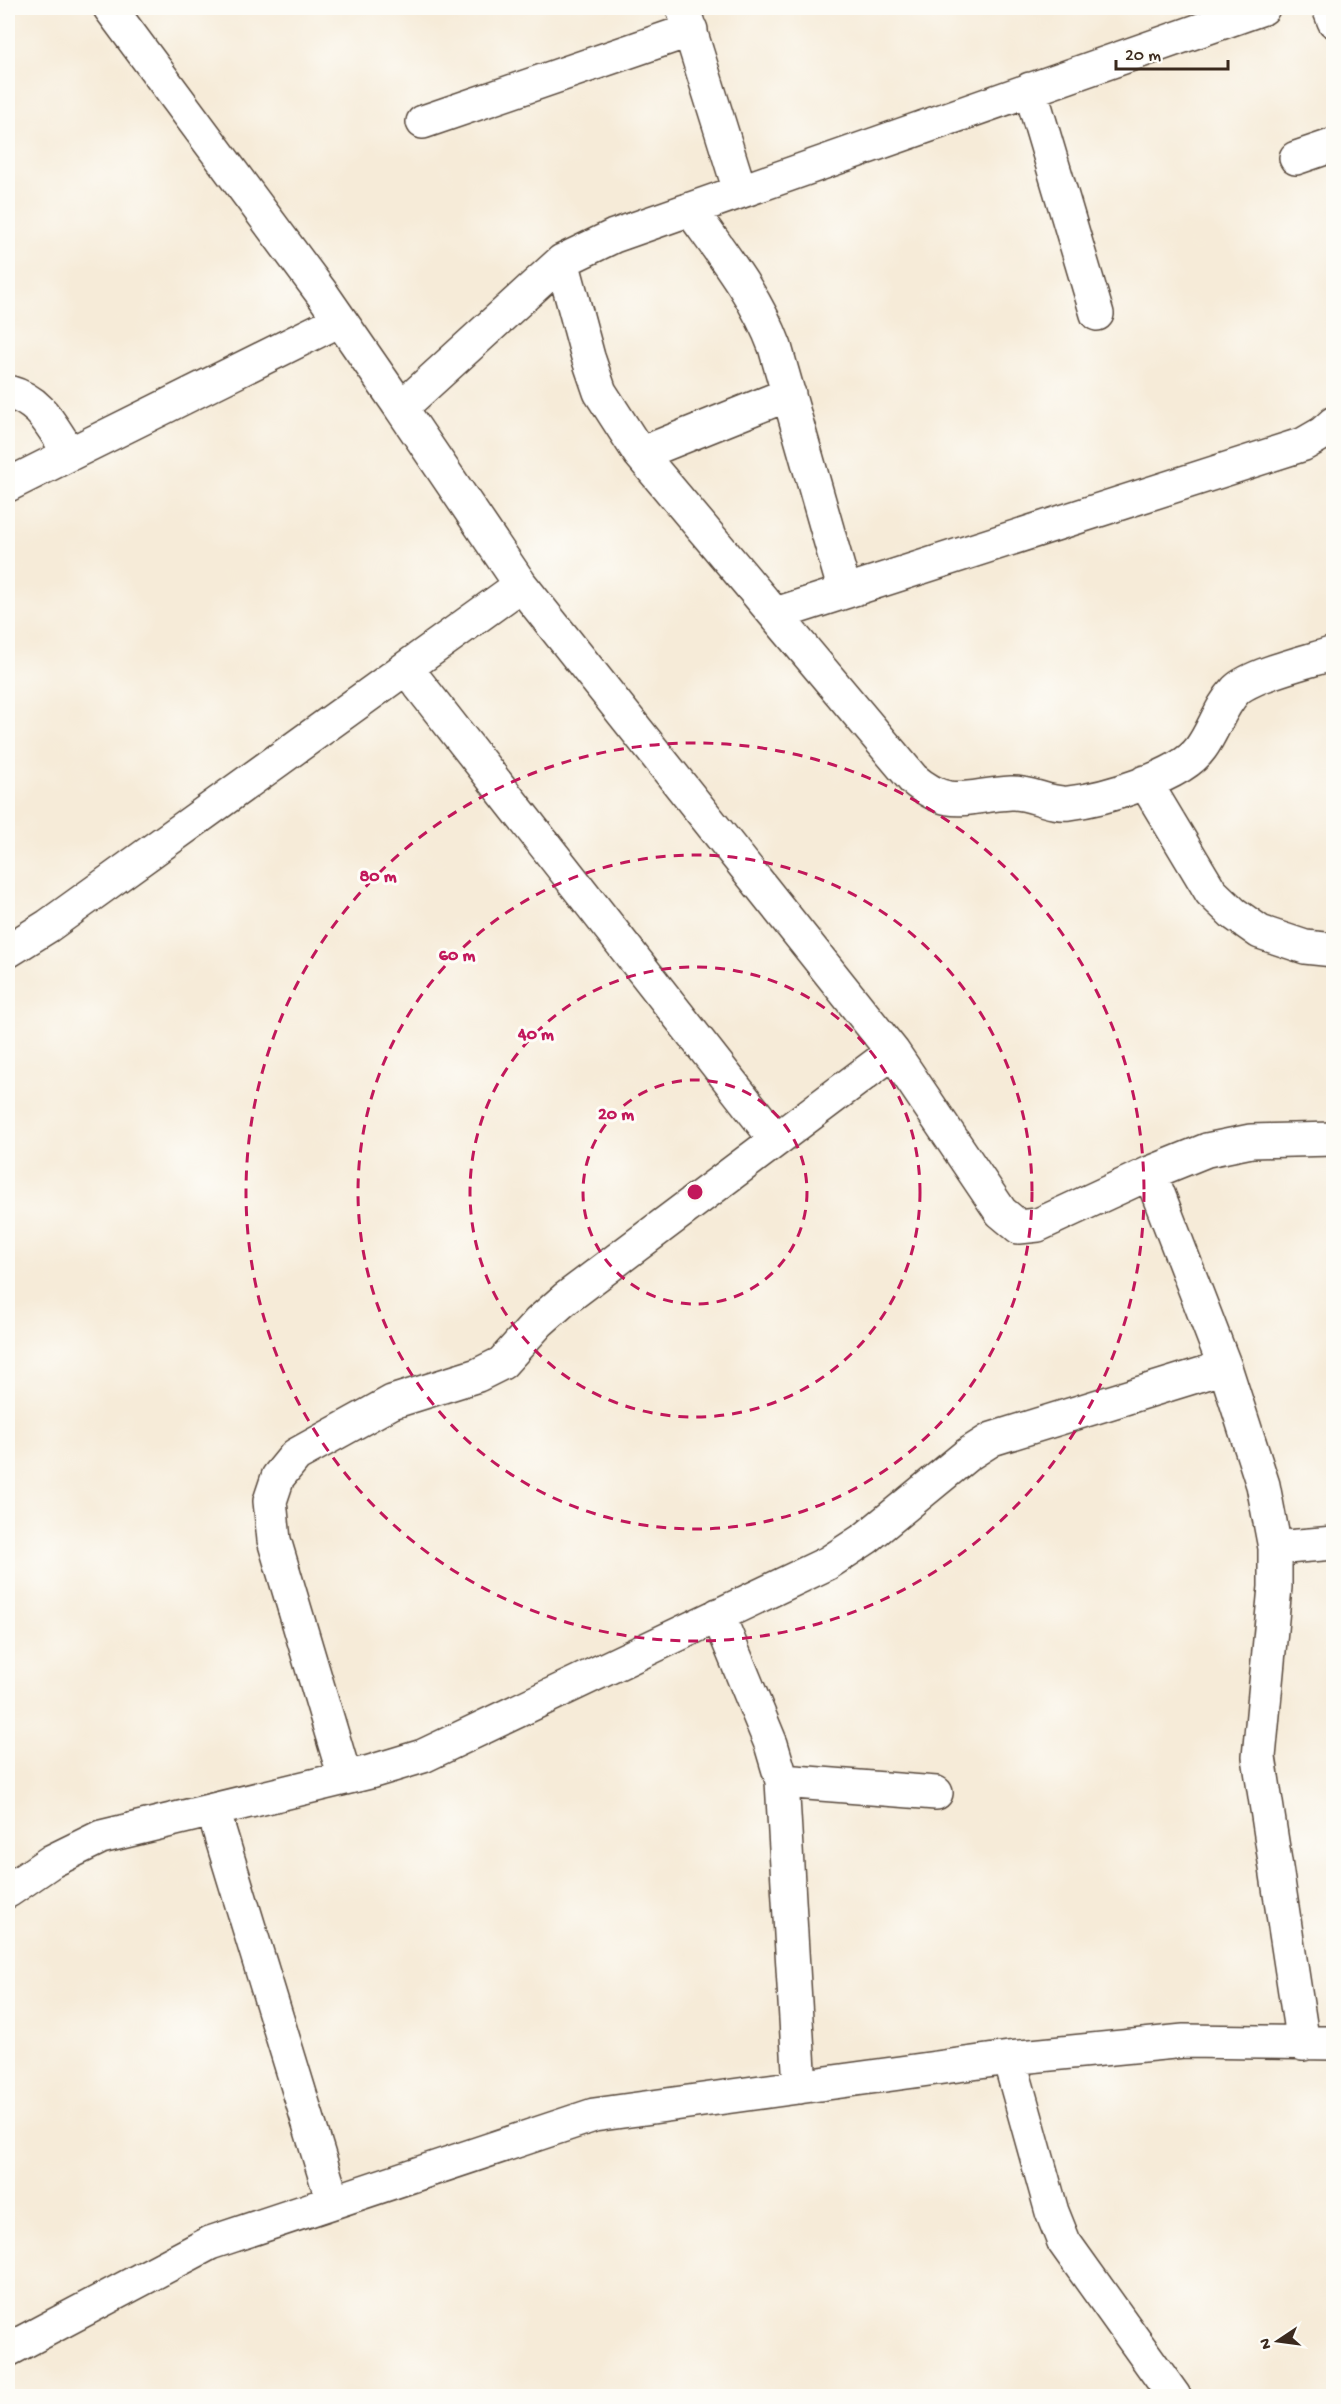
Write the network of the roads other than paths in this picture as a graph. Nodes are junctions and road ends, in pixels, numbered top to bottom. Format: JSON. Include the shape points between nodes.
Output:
{"nodes":[{"id":1,"x":110,"y":8,"type":"edge"},
{"id":2,"x":1263,"y":8,"type":"edge"},
{"id":3,"x":1329,"y":8,"type":"edge"},
{"id":4,"x":687,"y":19,"type":"edge"},
{"id":5,"x":1334,"y":21,"type":"edge"},
{"id":6,"x":1030,"y":89,"type":"junction"},
{"id":7,"x":423,"y":122,"type":"dead end"},
{"id":8,"x":1334,"y":145,"type":"edge"},
{"id":9,"x":1296,"y":158,"type":"dead end"},
{"id":10,"x":740,"y":191,"type":"junction"},
{"id":11,"x":690,"y":209,"type":"junction"},
{"id":12,"x":562,"y":261,"type":"junction"},
{"id":13,"x":1097,"y":314,"type":"dead end"},
{"id":14,"x":340,"y":320,"type":"junction"},
{"id":15,"x":8,"y":392,"type":"edge"},
{"id":16,"x":789,"y":394,"type":"junction"},
{"id":17,"x":401,"y":408,"type":"junction"},
{"id":18,"x":1334,"y":423,"type":"edge"},
{"id":19,"x":70,"y":454,"type":"junction"},
{"id":20,"x":640,"y":454,"type":"junction"},
{"id":21,"x":8,"y":486,"type":"edge"},
{"id":22,"x":521,"y":585,"type":"junction"},
{"id":23,"x":845,"y":591,"type":"junction"},
{"id":24,"x":776,"y":614,"type":"junction"},
{"id":25,"x":1334,"y":653,"type":"edge"},
{"id":26,"x":406,"y":668,"type":"junction"},
{"id":27,"x":1145,"y":782,"type":"junction"},
{"id":28,"x":1334,"y":950,"type":"edge"},
{"id":29,"x":8,"y":951,"type":"edge"},
{"id":30,"x":893,"y":1052,"type":"junction"},
{"id":31,"x":1334,"y":1139,"type":"edge"},
{"id":32,"x":776,"y":1140,"type":"junction"},
{"id":33,"x":1150,"y":1173,"type":"junction"},
{"id":34,"x":1225,"y":1367,"type":"junction"},
{"id":35,"x":1334,"y":1543,"type":"edge"},
{"id":36,"x":1275,"y":1548,"type":"junction"},
{"id":37,"x":718,"y":1615,"type":"junction"},
{"id":38,"x":345,"y":1778,"type":"junction"},
{"id":39,"x":782,"y":1781,"type":"junction"},
{"id":40,"x":936,"y":1793,"type":"dead end"},
{"id":41,"x":213,"y":1810,"type":"junction"},
{"id":42,"x":8,"y":1891,"type":"edge"},
{"id":43,"x":1318,"y":2044,"type":"edge"},
{"id":44,"x":1009,"y":2058,"type":"junction"},
{"id":45,"x":800,"y":2087,"type":"junction"},
{"id":46,"x":333,"y":2202,"type":"junction"},
{"id":47,"x":8,"y":2350,"type":"edge"},
{"id":48,"x":1174,"y":2397,"type":"edge"}],
"edges":[{"from":1,"to":14,"type":"street"},
{"from":2,"to":6,"type":"street"},
{"from":3,"to":5,"type":"street"},
{"from":4,"to":7,"type":"street"},
{"from":4,"to":10,"type":"street"},
{"from":6,"to":10,"type":"street"},
{"from":6,"to":13,"type":"street"},
{"from":8,"to":9,"type":"street"},
{"from":10,"to":11,"type":"street"},
{"from":11,"to":12,"type":"street","via":[[614,236]]},
{"from":11,"to":16,"type":"street","via":[[765,319]]},
{"from":12,"to":17,"type":"street"},
{"from":12,"to":20,"type":"street","via":[[600,392]]},
{"from":14,"to":17,"type":"street"},
{"from":14,"to":19,"type":"street"},
{"from":15,"to":19,"type":"street","via":[[24,396],[38,407]]},
{"from":16,"to":20,"type":"street"},
{"from":16,"to":23,"type":"street"},
{"from":17,"to":22,"type":"street"},
{"from":18,"to":23,"type":"street","via":[[1304,444]]},
{"from":19,"to":21,"type":"street"},
{"from":20,"to":24,"type":"street"},
{"from":22,"to":26,"type":"street"},
{"from":22,"to":30,"type":"street"},
{"from":23,"to":24,"type":"street"},
{"from":24,"to":27,"type":"street","via":[[913,779],[944,798],[961,800],[1015,793],[1065,803]]},
{"from":25,"to":27,"type":"street","via":[[1248,681],[1223,708],[1200,749],[1174,770]]},
{"from":26,"to":29,"type":"street"},
{"from":26,"to":32,"type":"street"},
{"from":27,"to":28,"type":"street","via":[[1211,892],[1233,913],[1260,932],[1305,947]]},
{"from":30,"to":32,"type":"street"},
{"from":30,"to":33,"type":"street","via":[[1001,1212],[1019,1227],[1038,1225]]},
{"from":31,"to":33,"type":"street","via":[[1230,1144]]},
{"from":32,"to":38,"type":"street","via":[[565,1299],[502,1363],[478,1375],[392,1402],[296,1455],[278,1477],[270,1501],[274,1540]]},
{"from":33,"to":34,"type":"street"},
{"from":34,"to":36,"type":"street","via":[[1263,1485]]},
{"from":34,"to":37,"type":"street","via":[[992,1439],[828,1563]]},
{"from":35,"to":36,"type":"street"},
{"from":36,"to":43,"type":"street","via":[[1259,1757]]},
{"from":37,"to":38,"type":"street","via":[[423,1756]]},
{"from":37,"to":39,"type":"street","via":[[771,1744]]},
{"from":38,"to":41,"type":"street"},
{"from":39,"to":40,"type":"street"},
{"from":39,"to":45,"type":"street"},
{"from":41,"to":42,"type":"street","via":[[101,1837],[52,1861]]},
{"from":41,"to":46,"type":"street"},
{"from":43,"to":44,"type":"street","via":[[1184,2041]]},
{"from":44,"to":45,"type":"street"},
{"from":44,"to":48,"type":"street","via":[[1064,2242]]},
{"from":45,"to":46,"type":"street","via":[[594,2115]]},
{"from":46,"to":47,"type":"street","via":[[210,2242]]}]}
